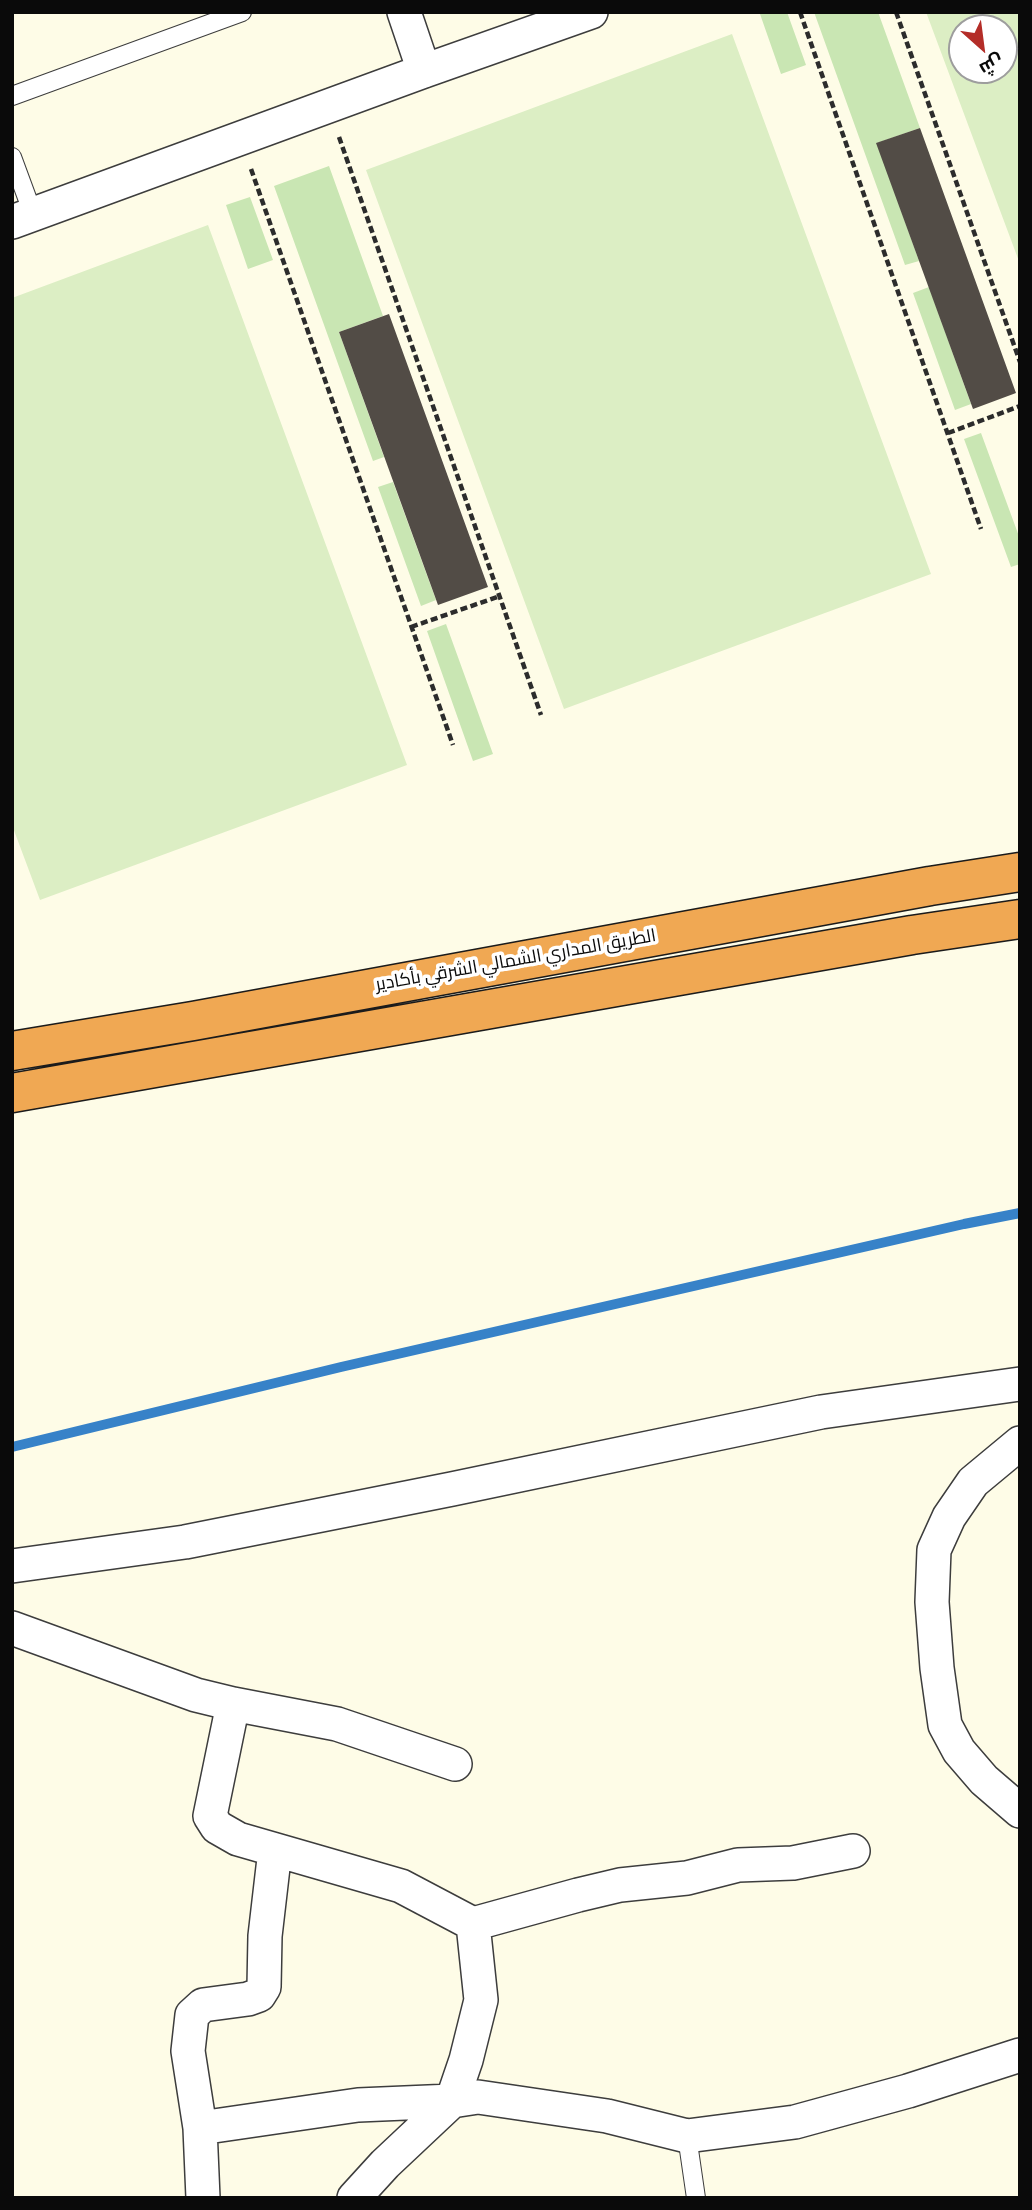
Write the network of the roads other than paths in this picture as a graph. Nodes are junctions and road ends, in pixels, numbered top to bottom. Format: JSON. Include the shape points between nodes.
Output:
{"nodes":[{"id":1,"x":242,"y":12,"type":"edge"},
{"id":2,"x":404,"y":12,"type":"edge"},
{"id":3,"x":591,"y":12,"type":"edge"},
{"id":4,"x":424,"y":71,"type":"junction"},
{"id":5,"x":12,"y":96,"type":"edge"},
{"id":6,"x":12,"y":158,"type":"edge"},
{"id":7,"x":23,"y":218,"type":"edge"},
{"id":8,"x":1020,"y":872,"type":"edge"},
{"id":9,"x":1020,"y":919,"type":"edge"},
{"id":10,"x":12,"y":1051,"type":"edge"},
{"id":11,"x":12,"y":1093,"type":"edge"},
{"id":12,"x":1015,"y":1393,"type":"edge"},
{"id":13,"x":1020,"y":1443,"type":"edge"},
{"id":14,"x":12,"y":1566,"type":"edge"},
{"id":15,"x":12,"y":1628,"type":"edge"},
{"id":16,"x":233,"y":1704,"type":"junction"},
{"id":17,"x":455,"y":1764,"type":"dead end"},
{"id":18,"x":1020,"y":1811,"type":"edge"},
{"id":19,"x":275,"y":1850,"type":"junction"},
{"id":20,"x":853,"y":1851,"type":"dead end"},
{"id":21,"x":473,"y":1924,"type":"junction"},
{"id":22,"x":1020,"y":2055,"type":"edge"},
{"id":23,"x":452,"y":2101,"type":"junction"},
{"id":24,"x":200,"y":2128,"type":"junction"},
{"id":25,"x":687,"y":2136,"type":"junction"},
{"id":26,"x":203,"y":2198,"type":"edge"},
{"id":27,"x":355,"y":2198,"type":"edge"},
{"id":28,"x":696,"y":2198,"type":"edge"}],
"edges":[{"from":1,"to":5,"type":"lane"},
{"from":2,"to":4,"type":"street"},
{"from":3,"to":4,"type":"street"},
{"from":4,"to":7,"type":"street"},
{"from":6,"to":7,"type":"lane"},
{"from":8,"to":10,"type":"highway","name":"الطريق المداري الشمالي الشرقي بأكادير"},
{"from":9,"to":11,"type":"highway"},
{"from":12,"to":14,"type":"street","via":[[821,1412],[185,1542]]},
{"from":13,"to":18,"type":"street","via":[[972,1482],[949,1517],[934,1550],[932,1602],[945,1725],[959,1751],[984,1780]]},
{"from":15,"to":16,"type":"street","via":[[196,1695]]},
{"from":16,"to":17,"type":"street","via":[[337,1724]]},
{"from":16,"to":19,"type":"street","via":[[210,1815],[217,1827],[238,1839]]},
{"from":19,"to":21,"type":"street","via":[[401,1886]]},
{"from":19,"to":24,"type":"street","via":[[264,1987],[259,1995],[203,2005],[192,2015],[188,2051]]},
{"from":20,"to":21,"type":"street","via":[[793,1863],[738,1864],[687,1878],[620,1885]]},
{"from":21,"to":23,"type":"street","via":[[481,2000]]},
{"from":22,"to":25,"type":"street","via":[[795,2122]]},
{"from":23,"to":24,"type":"street","via":[[358,2105]]},
{"from":23,"to":25,"type":"street","via":[[478,2097],[607,2116]]},
{"from":23,"to":27,"type":"street"},
{"from":24,"to":26,"type":"street"},
{"from":25,"to":28,"type":"lane"}]}
